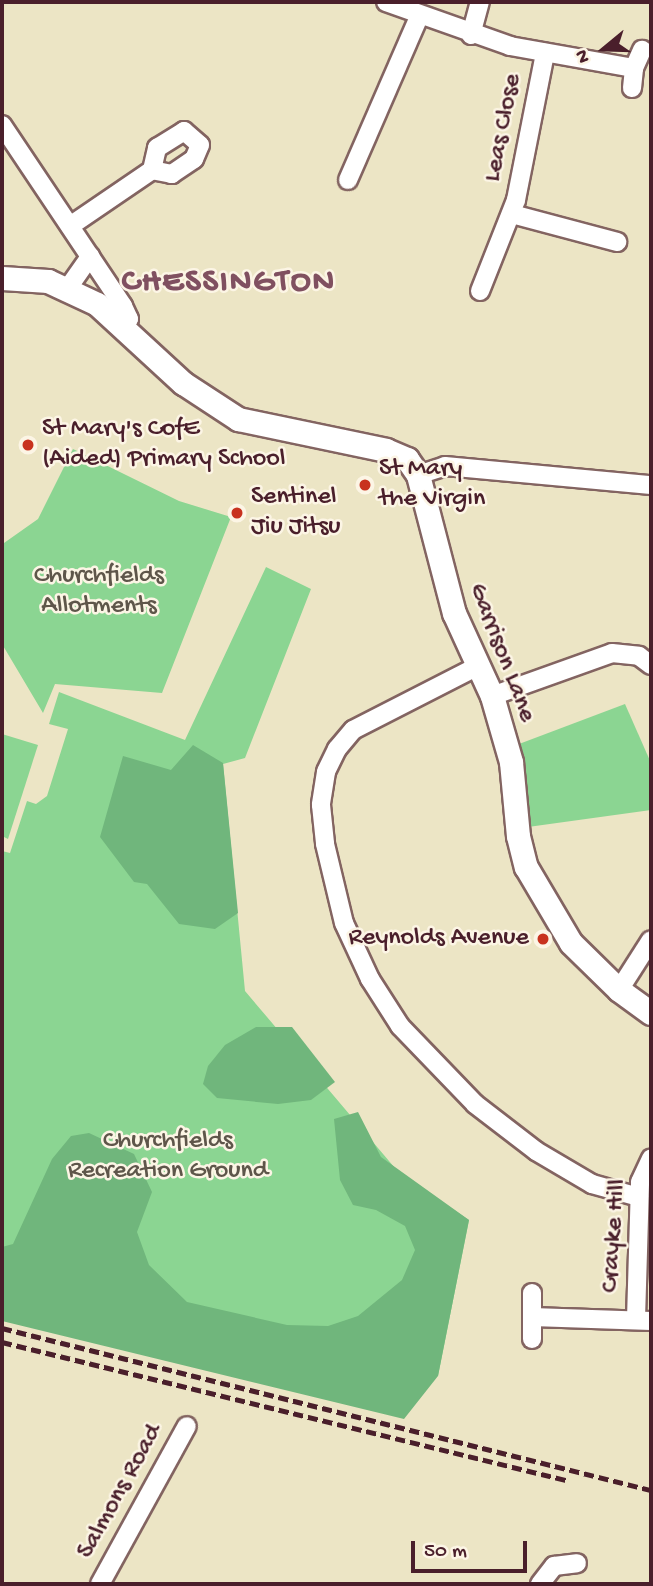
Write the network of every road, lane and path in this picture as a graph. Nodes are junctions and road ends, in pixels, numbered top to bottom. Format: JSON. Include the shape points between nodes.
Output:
{"nodes":[{"id":1,"x":386,"y":2,"type":"edge"},
{"id":2,"x":480,"y":2,"type":"edge"},
{"id":3,"x":419,"y":17,"type":"junction"},
{"id":4,"x":471,"y":35,"type":"junction"},
{"id":5,"x":642,"y":50,"type":"dead end"},
{"id":6,"x":545,"y":53,"type":"junction"},
{"id":7,"x":634,"y":68,"type":"junction"},
{"id":8,"x":632,"y":88,"type":"dead end"},
{"id":9,"x":2,"y":125,"type":"edge"},
{"id":10,"x":152,"y":170,"type":"dead end"},
{"id":11,"x":348,"y":180,"type":"dead end"},
{"id":12,"x":512,"y":214,"type":"junction"},
{"id":13,"x":70,"y":226,"type":"junction"},
{"id":14,"x":617,"y":242,"type":"dead end"},
{"id":15,"x":90,"y":256,"type":"junction"},
{"id":16,"x":2,"y":278,"type":"edge"},
{"id":17,"x":68,"y":288,"type":"junction"},
{"id":18,"x":480,"y":290,"type":"dead end"},
{"id":19,"x":123,"y":328,"type":"junction"},
{"id":20,"x":418,"y":475,"type":"junction"},
{"id":21,"x":651,"y":485,"type":"edge"},
{"id":22,"x":651,"y":664,"type":"edge"},
{"id":23,"x":478,"y":666,"type":"junction"},
{"id":24,"x":492,"y":696,"type":"junction"},
{"id":25,"x":651,"y":940,"type":"edge"},
{"id":26,"x":619,"y":990,"type":"junction"},
{"id":27,"x":651,"y":1013,"type":"edge"},
{"id":28,"x":651,"y":1158,"type":"edge"},
{"id":29,"x":639,"y":1197,"type":"junction"},
{"id":30,"x":532,"y":1293,"type":"dead end"},
{"id":31,"x":531,"y":1317,"type":"junction"},
{"id":32,"x":644,"y":1320,"type":"edge"},
{"id":33,"x":531,"y":1339,"type":"dead end"},
{"id":34,"x":187,"y":1426,"type":"dead end"},
{"id":35,"x":578,"y":1563,"type":"dead end"},
{"id":36,"x":100,"y":1584,"type":"edge"},
{"id":37,"x":540,"y":1584,"type":"edge"}],
"edges":[{"from":1,"to":3,"type":"street"},
{"from":2,"to":4,"type":"street"},
{"from":3,"to":4,"type":"street"},
{"from":3,"to":11,"type":"street"},
{"from":4,"to":6,"type":"street"},
{"from":5,"to":7,"type":"street"},
{"from":6,"to":7,"type":"street"},
{"from":6,"to":12,"type":"street","name":"Leas Close"},
{"from":7,"to":8,"type":"street"},
{"from":9,"to":13,"type":"street"},
{"from":10,"to":13,"type":"street"},
{"from":12,"to":14,"type":"street","name":"Leas Close","via":[[598,228]]},
{"from":12,"to":18,"type":"street","name":"Leas Close"},
{"from":13,"to":15,"type":"street"},
{"from":15,"to":17,"type":"street"},
{"from":15,"to":19,"type":"street","via":[[128,313]]},
{"from":16,"to":17,"type":"street","via":[[38,279]]},
{"from":17,"to":19,"type":"street","via":[[97,304]]},
{"from":19,"to":20,"type":"street","via":[[221,411],[259,426],[397,453]]},
{"from":20,"to":21,"type":"street","via":[[444,466]]},
{"from":20,"to":23,"type":"street","name":"Garrison Lane","via":[[442,579]]},
{"from":22,"to":24,"type":"street","via":[[639,656],[612,653]]},
{"from":23,"to":24,"type":"street","name":"Garrison Lane"},
{"from":23,"to":29,"type":"street","via":[[353,730],[337,749],[326,772],[321,805],[325,844],[344,923],[370,979],[428,1061],[536,1151],[592,1184]]},
{"from":24,"to":26,"type":"street","name":"Garrison Lane","via":[[512,762],[518,836],[526,867],[571,943]]},
{"from":25,"to":26,"type":"street"},
{"from":26,"to":27,"type":"street","name":"Garrison Lane"},
{"from":28,"to":29,"type":"street","name":"Crayke Hill"},
{"from":29,"to":32,"type":"street","name":"Crayke Hill"},
{"from":30,"to":31,"type":"street"},
{"from":31,"to":32,"type":"street"},
{"from":31,"to":33,"type":"street"},
{"from":34,"to":36,"type":"street","name":"Salmons Road"},
{"from":35,"to":37,"type":"street","via":[[554,1566]]}]}
